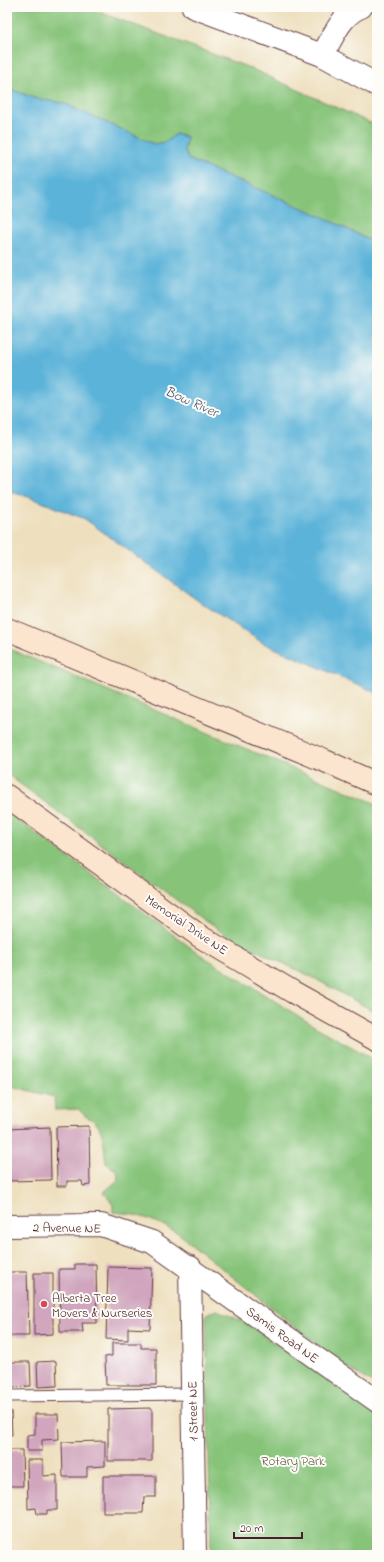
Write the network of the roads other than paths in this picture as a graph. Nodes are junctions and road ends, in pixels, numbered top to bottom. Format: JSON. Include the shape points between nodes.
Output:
{"nodes":[{"id":1,"x":193,"y":7,"type":"edge"},
{"id":2,"x":361,"y":7,"type":"edge"},
{"id":3,"x":322,"y":55,"type":"junction"},
{"id":4,"x":377,"y":85,"type":"edge"},
{"id":5,"x":7,"y":629,"type":"edge"},
{"id":6,"x":377,"y":784,"type":"edge"},
{"id":7,"x":7,"y":796,"type":"edge"},
{"id":8,"x":377,"y":1039,"type":"edge"},
{"id":9,"x":7,"y":1226,"type":"edge"},
{"id":10,"x":190,"y":1267,"type":"junction"},
{"id":11,"x":192,"y":1394,"type":"junction"},
{"id":12,"x":7,"y":1396,"type":"edge"},
{"id":13,"x":377,"y":1402,"type":"edge"},
{"id":14,"x":195,"y":1555,"type":"edge"}],
"edges":[{"from":1,"to":3,"type":"street"},
{"from":2,"to":3,"type":"street","via":[[346,16]]},
{"from":3,"to":4,"type":"street"},
{"from":5,"to":6,"type":"main road"},
{"from":7,"to":8,"type":"main road","name":"Memorial Drive NE","via":[[201,936]]},
{"from":9,"to":10,"type":"street","name":"2 Avenue NE","via":[[101,1225],[152,1242]]},
{"from":10,"to":11,"type":"street","name":"1 Street NE"},
{"from":10,"to":13,"type":"street","name":"Samis Road NE"},
{"from":11,"to":12,"type":"lane"},
{"from":11,"to":14,"type":"street","name":"1 Street NE"}]}
